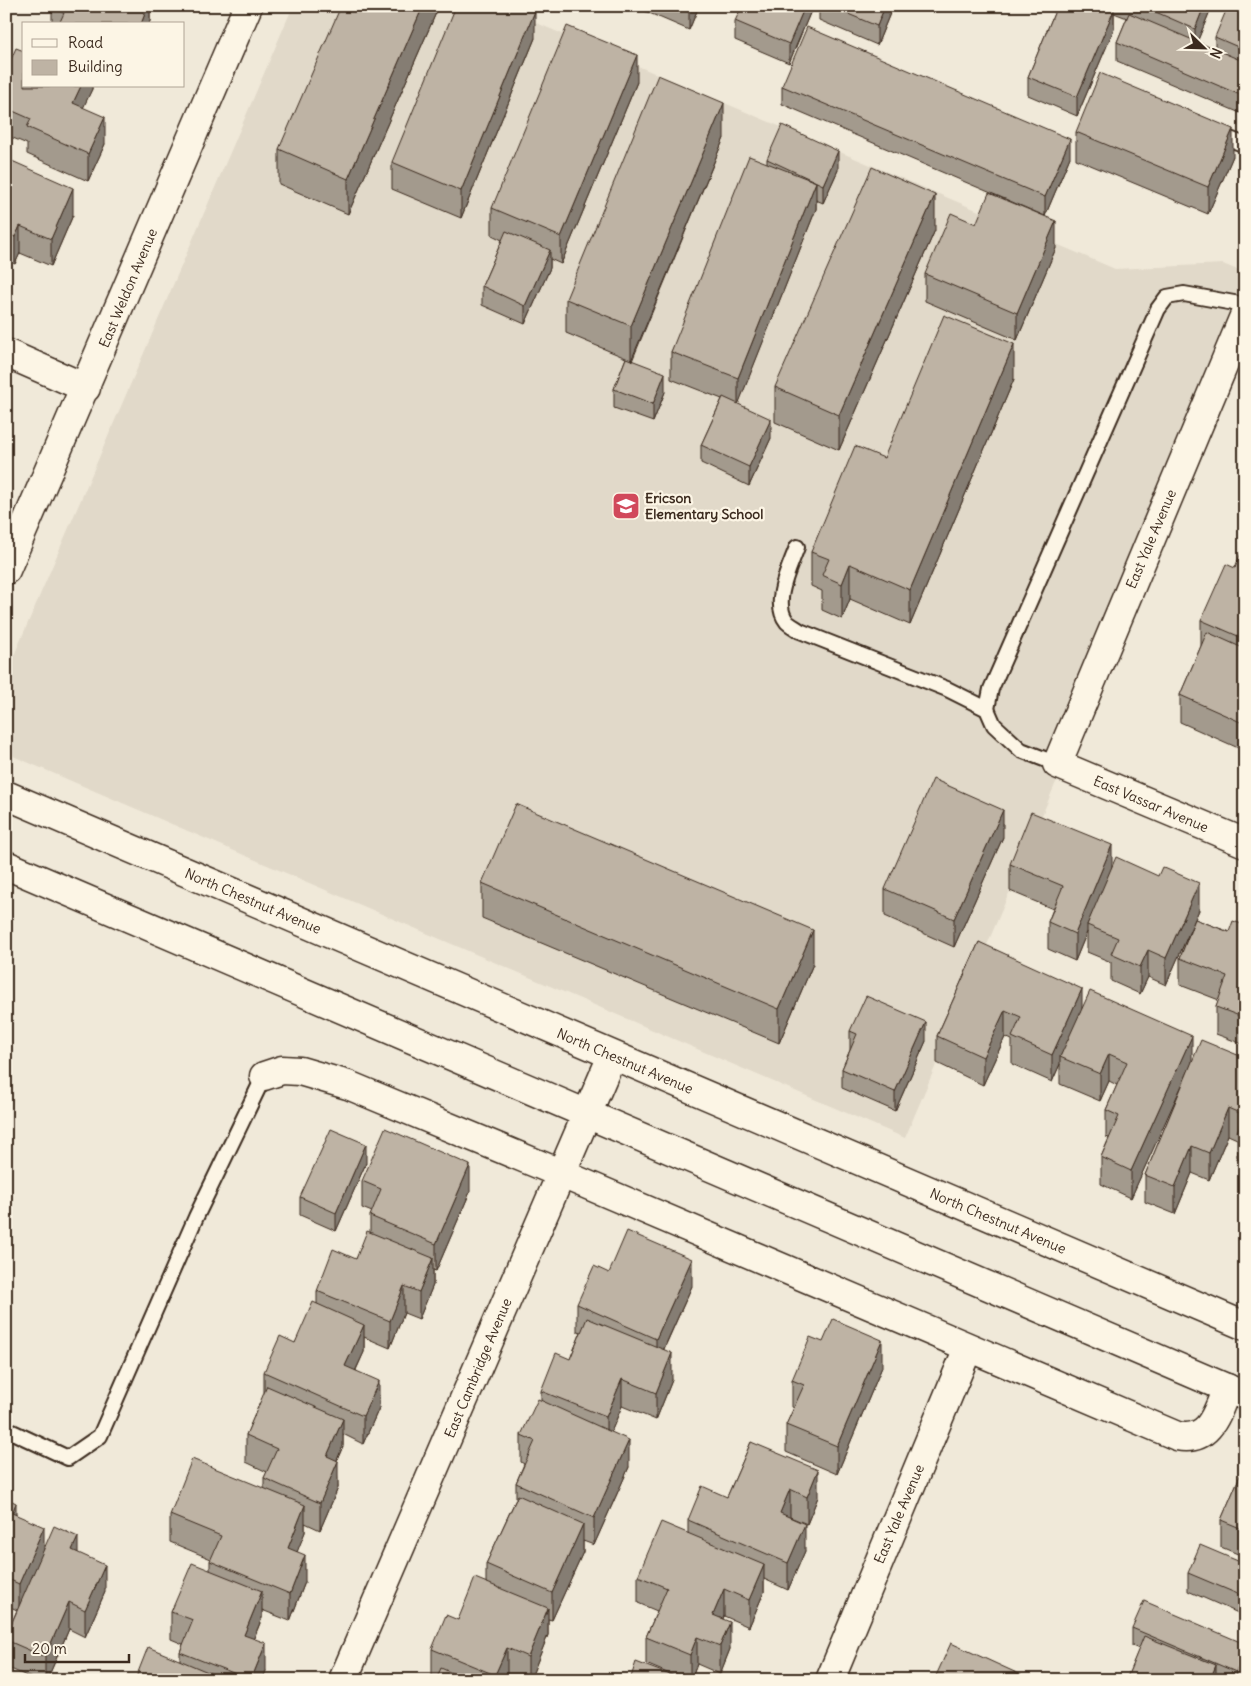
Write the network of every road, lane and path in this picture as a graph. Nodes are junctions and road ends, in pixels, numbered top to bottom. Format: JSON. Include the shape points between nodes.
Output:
{"nodes":[{"id":1,"x":248,"y":6,"type":"edge"},
{"id":2,"x":1201,"y":127,"type":"edge"},
{"id":3,"x":1245,"y":145,"type":"edge"},
{"id":4,"x":1245,"y":305,"type":"edge"},
{"id":5,"x":1245,"y":314,"type":"edge"},
{"id":6,"x":6,"y":353,"type":"edge"},
{"id":7,"x":86,"y":388,"type":"junction"},
{"id":8,"x":797,"y":547,"type":"dead end"},
{"id":9,"x":6,"y":570,"type":"edge"},
{"id":10,"x":987,"y":709,"type":"junction"},
{"id":11,"x":1057,"y":764,"type":"junction"},
{"id":12,"x":6,"y":795,"type":"edge"},
{"id":13,"x":1245,"y":844,"type":"edge"},
{"id":14,"x":6,"y":865,"type":"edge"},
{"id":15,"x":612,"y":1056,"type":"junction"},
{"id":16,"x":264,"y":1076,"type":"joint"},
{"id":17,"x":587,"y":1114,"type":"junction"},
{"id":18,"x":562,"y":1174,"type":"junction"},
{"id":19,"x":1245,"y":1326,"type":"edge"},
{"id":20,"x":968,"y":1348,"type":"junction"},
{"id":21,"x":1236,"y":1392,"type":"edge"},
{"id":22,"x":6,"y":1429,"type":"edge"},
{"id":23,"x":343,"y":1680,"type":"edge"},
{"id":24,"x":830,"y":1680,"type":"edge"}],
"edges":[{"from":1,"to":7,"type":"street","name":"East Weldon Avenue"},
{"from":2,"to":3,"type":"lane"},
{"from":4,"to":10,"type":"lane","via":[[1184,294],[1167,297],[1158,309],[991,689]]},
{"from":5,"to":11,"type":"street","name":"East Yale Avenue"},
{"from":6,"to":7,"type":"street"},
{"from":7,"to":9,"type":"street","name":"East Weldon Avenue"},
{"from":8,"to":10,"type":"lane","via":[[781,594],[781,610],[787,622],[800,631],[947,689]]},
{"from":10,"to":11,"type":"lane","via":[[994,725],[1021,750]]},
{"from":11,"to":13,"type":"street","name":"East Vassar Avenue"},
{"from":12,"to":15,"type":"street","name":"North Chestnut Avenue"},
{"from":14,"to":17,"type":"street"},
{"from":15,"to":17,"type":"street","name":"East Cambridge Avenue"},
{"from":15,"to":19,"type":"street","name":"North Chestnut Avenue"},
{"from":16,"to":18,"type":"street","via":[[282,1070],[300,1071],[348,1085]]},
{"from":16,"to":22,"type":"lane","via":[[196,1217],[100,1436],[68,1458]]},
{"from":17,"to":18,"type":"street","name":"East Cambridge Avenue"},
{"from":17,"to":21,"type":"street"},
{"from":18,"to":20,"type":"street"},
{"from":18,"to":23,"type":"street","name":"East Cambridge Avenue"},
{"from":20,"to":21,"type":"street","via":[[1182,1437],[1203,1433]]},
{"from":20,"to":24,"type":"street","name":"East Yale Avenue"}]}
